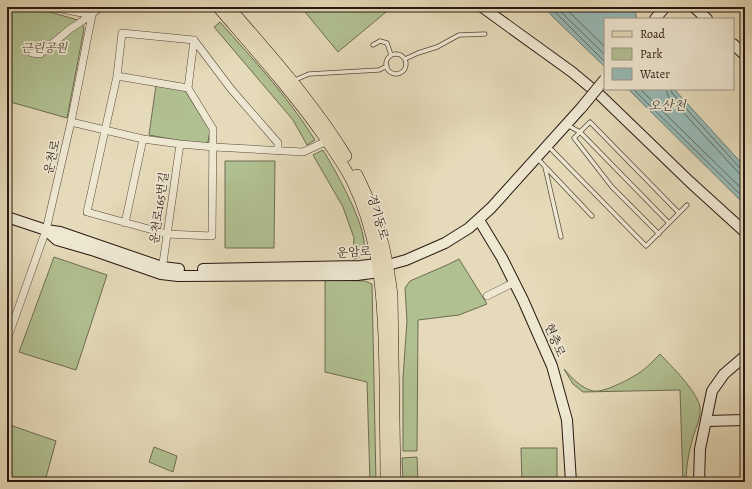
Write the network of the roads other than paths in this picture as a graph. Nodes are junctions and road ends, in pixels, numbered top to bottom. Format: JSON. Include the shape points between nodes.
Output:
{"nodes":[{"id":1,"x":51,"y":7,"type":"edge"},
{"id":2,"x":101,"y":7,"type":"edge"},
{"id":3,"x":218,"y":7,"type":"edge"},
{"id":4,"x":228,"y":7,"type":"edge"},
{"id":5,"x":482,"y":7,"type":"edge"},
{"id":6,"x":665,"y":7,"type":"edge"},
{"id":7,"x":694,"y":7,"type":"edge"},
{"id":8,"x":92,"y":15,"type":"junction"},
{"id":9,"x":656,"y":18,"type":"edge"},
{"id":10,"x":706,"y":18,"type":"edge"},
{"id":11,"x":485,"y":34,"type":"dead end"},
{"id":12,"x":194,"y":40,"type":"junction"},
{"id":13,"x":373,"y":45,"type":"dead end"},
{"id":14,"x":734,"y":45,"type":"edge"},
{"id":15,"x":32,"y":53,"type":"dead end"},
{"id":16,"x":391,"y":55,"type":"junction"},
{"id":17,"x":745,"y":55,"type":"edge"},
{"id":18,"x":405,"y":59,"type":"junction"},
{"id":19,"x":387,"y":66,"type":"junction"},
{"id":20,"x":117,"y":76,"type":"junction"},
{"id":21,"x":604,"y":80,"type":"edge"},
{"id":22,"x":289,"y":84,"type":"junction"},
{"id":23,"x":188,"y":88,"type":"junction"},
{"id":24,"x":71,"y":122,"type":"junction"},
{"id":25,"x":566,"y":124,"type":"junction"},
{"id":26,"x":104,"y":130,"type":"junction"},
{"id":27,"x":580,"y":132,"type":"junction"},
{"id":28,"x":143,"y":139,"type":"junction"},
{"id":29,"x":327,"y":141,"type":"junction"},
{"id":30,"x":180,"y":144,"type":"junction"},
{"id":31,"x":547,"y":145,"type":"junction"},
{"id":32,"x":214,"y":147,"type":"junction"},
{"id":33,"x":278,"y":151,"type":"junction"},
{"id":34,"x":536,"y":158,"type":"junction"},
{"id":35,"x":544,"y":166,"type":"junction"},
{"id":36,"x":687,"y":205,"type":"dead end"},
{"id":37,"x":679,"y":213,"type":"junction"},
{"id":38,"x":592,"y":216,"type":"dead end"},
{"id":39,"x":7,"y":217,"type":"edge"},
{"id":40,"x":479,"y":220,"type":"junction"},
{"id":41,"x":125,"y":223,"type":"junction"},
{"id":42,"x":669,"y":223,"type":"junction"},
{"id":43,"x":46,"y":230,"type":"junction"},
{"id":44,"x":745,"y":232,"type":"edge"},
{"id":45,"x":167,"y":234,"type":"junction"},
{"id":46,"x":659,"y":234,"type":"junction"},
{"id":47,"x":561,"y":237,"type":"dead end"},
{"id":48,"x":381,"y":267,"type":"junction"},
{"id":49,"x":162,"y":271,"type":"junction"},
{"id":50,"x":514,"y":282,"type":"junction"},
{"id":51,"x":487,"y":296,"type":"dead end"},
{"id":52,"x":7,"y":340,"type":"edge"},
{"id":53,"x":745,"y":356,"type":"edge"},
{"id":54,"x":745,"y":420,"type":"edge"},
{"id":55,"x":706,"y":421,"type":"junction"},
{"id":56,"x":393,"y":481,"type":"edge"},
{"id":57,"x":571,"y":482,"type":"edge"},
{"id":58,"x":699,"y":482,"type":"edge"}],
"edges":[{"from":1,"to":8,"type":"street"},
{"from":2,"to":8,"type":"street"},
{"from":3,"to":22,"type":"main road","name":"경기동로"},
{"from":4,"to":22,"type":"main road","name":"경기동로"},
{"from":5,"to":44,"type":"street","via":[[602,96]]},
{"from":6,"to":9,"type":"street"},
{"from":7,"to":10,"type":"street"},
{"from":8,"to":15,"type":"street","via":[[40,54]]},
{"from":8,"to":24,"type":"street","name":"운천로"},
{"from":11,"to":18,"type":"lane","via":[[459,35],[437,47]]},
{"from":12,"to":20,"type":"street","via":[[122,33]]},
{"from":12,"to":23,"type":"street"},
{"from":12,"to":33,"type":"street","via":[[231,89],[278,143]]},
{"from":13,"to":16,"type":"lane","via":[[380,41],[387,43]]},
{"from":14,"to":17,"type":"street"},
{"from":16,"to":18,"type":"lane","via":[[399,54]]},
{"from":16,"to":19,"type":"lane","via":[[387,60]]},
{"from":18,"to":19,"type":"lane","via":[[406,67],[399,74],[390,72]]},
{"from":19,"to":22,"type":"lane","via":[[379,70],[309,74]]},
{"from":20,"to":23,"type":"street"},
{"from":20,"to":26,"type":"street"},
{"from":21,"to":25,"type":"street","name":"운암로","bridge":true},
{"from":22,"to":29,"type":"main road","name":"경기동로"},
{"from":22,"to":48,"type":"main road","name":"경기동로","via":[[324,121],[355,172],[375,213],[382,238]]},
{"from":23,"to":32,"type":"street","via":[[214,129]]},
{"from":24,"to":26,"type":"street"},
{"from":24,"to":43,"type":"street","name":"운천로"},
{"from":25,"to":27,"type":"lane"},
{"from":25,"to":31,"type":"street","name":"운암로"},
{"from":26,"to":28,"type":"street"},
{"from":26,"to":41,"type":"street","via":[[87,212]]},
{"from":27,"to":37,"type":"lane","via":[[590,122]]},
{"from":27,"to":42,"type":"lane"},
{"from":27,"to":46,"type":"lane","via":[[574,138],[612,186]]},
{"from":28,"to":30,"type":"street"},
{"from":28,"to":41,"type":"street"},
{"from":29,"to":33,"type":"street","via":[[303,152]]},
{"from":29,"to":48,"type":"main road","name":"경기동로","via":[[352,181],[369,225]]},
{"from":30,"to":32,"type":"street"},
{"from":30,"to":45,"type":"street","name":"운천로165번길"},
{"from":31,"to":34,"type":"street","name":"운암로"},
{"from":31,"to":46,"type":"lane","via":[[646,246]]},
{"from":32,"to":33,"type":"street"},
{"from":32,"to":45,"type":"street","via":[[212,236]]},
{"from":34,"to":35,"type":"lane"},
{"from":34,"to":40,"type":"street","name":"운암로"},
{"from":35,"to":38,"type":"lane"},
{"from":35,"to":47,"type":"lane"},
{"from":36,"to":37,"type":"lane"},
{"from":37,"to":42,"type":"lane"},
{"from":39,"to":43,"type":"street","name":"운암로"},
{"from":40,"to":48,"type":"street","name":"운암로","via":[[445,243],[406,260]]},
{"from":40,"to":50,"type":"street","name":"현충로"},
{"from":41,"to":45,"type":"street"},
{"from":42,"to":46,"type":"lane"},
{"from":43,"to":49,"type":"street","name":"운암로","via":[[60,232]]},
{"from":43,"to":52,"type":"street","name":"운천로"},
{"from":45,"to":49,"type":"street","name":"운천로165번길"},
{"from":48,"to":49,"type":"street","name":"운암로"},
{"from":48,"to":56,"type":"main road","name":"경기동로","via":[[392,295]]},
{"from":50,"to":51,"type":"street"},
{"from":50,"to":57,"type":"street","name":"현충로","via":[[552,366],[568,420]]},
{"from":53,"to":55,"type":"street","via":[[717,382],[712,391]]},
{"from":54,"to":55,"type":"street"},
{"from":55,"to":58,"type":"street","via":[[700,448]]}]}
